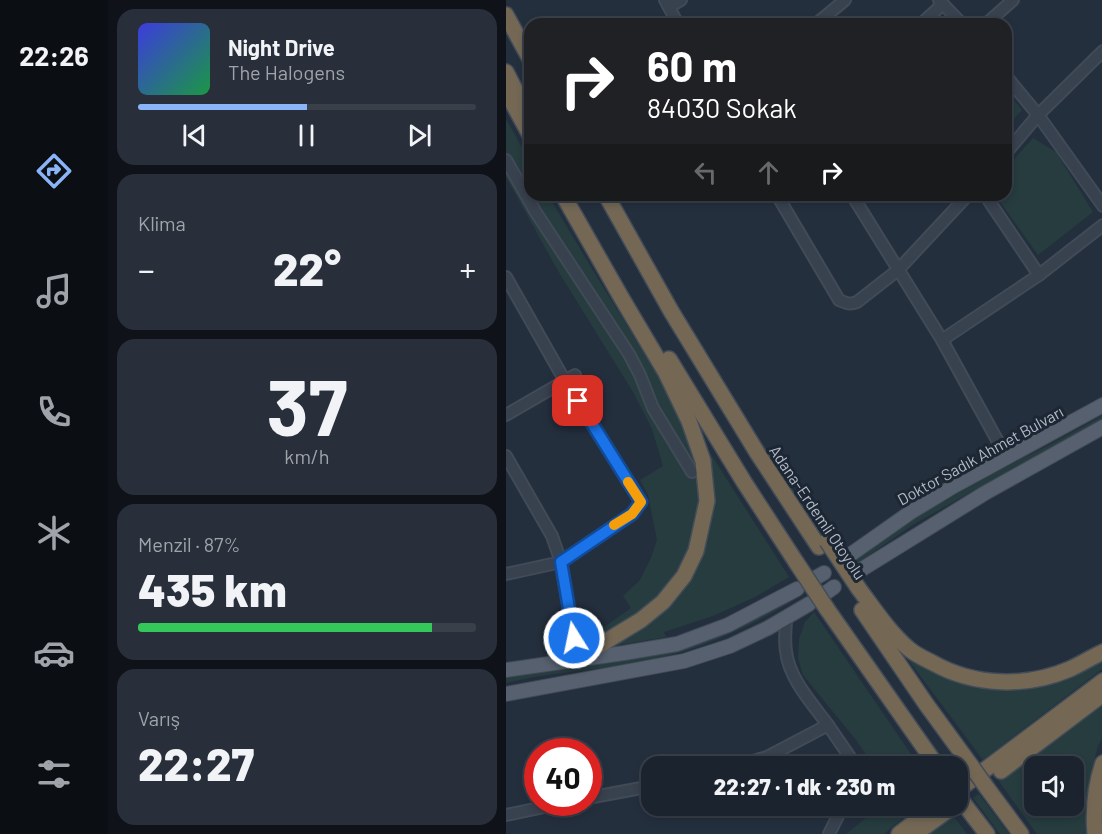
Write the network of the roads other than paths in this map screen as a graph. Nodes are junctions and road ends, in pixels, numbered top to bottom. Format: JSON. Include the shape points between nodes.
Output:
{"nodes":[{"id":1,"x":681,"y":0,"type":"edge"},
{"id":2,"x":1013,"y":0,"type":"edge"},
{"id":3,"x":843,"y":1,"type":"edge"},
{"id":4,"x":941,"y":2,"type":"edge"},
{"id":5,"x":667,"y":3,"type":"edge"},
{"id":6,"x":506,"y":15,"type":"edge"},
{"id":7,"x":676,"y":18,"type":"edge"},
{"id":8,"x":823,"y":18,"type":"edge"},
{"id":9,"x":926,"y":18,"type":"edge"},
{"id":10,"x":956,"y":18,"type":"edge"},
{"id":11,"x":993,"y":18,"type":"edge"},
{"id":12,"x":524,"y":48,"type":"edge"},
{"id":13,"x":1103,"y":51,"type":"edge"},
{"id":14,"x":506,"y":72,"type":"edge"},
{"id":15,"x":1012,"y":83,"type":"edge"},
{"id":16,"x":506,"y":91,"type":"edge"},
{"id":17,"x":524,"y":105,"type":"edge"},
{"id":18,"x":1038,"y":115,"type":"junction"},
{"id":19,"x":524,"y":124,"type":"edge"},
{"id":20,"x":1012,"y":146,"type":"edge"},
{"id":21,"x":506,"y":160,"type":"edge"},
{"id":22,"x":524,"y":192,"type":"edge"},
{"id":23,"x":529,"y":201,"type":"edge"},
{"id":24,"x":566,"y":201,"type":"edge"},
{"id":25,"x":577,"y":201,"type":"edge"},
{"id":26,"x":609,"y":201,"type":"edge"},
{"id":27,"x":618,"y":201,"type":"edge"},
{"id":28,"x":781,"y":201,"type":"edge"},
{"id":29,"x":856,"y":201,"type":"edge"},
{"id":30,"x":962,"y":201,"type":"edge"},
{"id":31,"x":989,"y":201,"type":"edge"},
{"id":32,"x":1103,"y":206,"type":"edge"},
{"id":33,"x":1103,"y":225,"type":"edge"},
{"id":34,"x":898,"y":270,"type":"junction"},
{"id":35,"x":1040,"y":275,"type":"junction"},
{"id":36,"x":506,"y":277,"type":"edge"},
{"id":37,"x":942,"y":340,"type":"junction"},
{"id":38,"x":570,"y":378,"type":"junction"},
{"id":39,"x":1103,"y":405,"type":"edge"},
{"id":40,"x":506,"y":415,"type":"edge"},
{"id":41,"x":1103,"y":427,"type":"edge"},
{"id":42,"x":506,"y":456,"type":"edge"},
{"id":43,"x":1007,"y":458,"type":"junction"},
{"id":44,"x":692,"y":472,"type":"dead end"},
{"id":45,"x":823,"y":544,"type":"junction"},
{"id":46,"x":847,"y":557,"type":"dead end"},
{"id":47,"x":561,"y":562,"type":"junction"},
{"id":48,"x":859,"y":571,"type":"dead end"},
{"id":49,"x":506,"y":574,"type":"edge"},
{"id":50,"x":797,"y":590,"type":"dead end"},
{"id":51,"x":855,"y":592,"type":"junction"},
{"id":52,"x":809,"y":604,"type":"dead end"},
{"id":53,"x":786,"y":617,"type":"junction"},
{"id":54,"x":1103,"y":651,"type":"edge"},
{"id":55,"x":577,"y":659,"type":"junction"},
{"id":56,"x":506,"y":670,"type":"edge"},
{"id":57,"x":1103,"y":681,"type":"edge"},
{"id":58,"x":882,"y":689,"type":"junction"},
{"id":59,"x":506,"y":694,"type":"edge"},
{"id":60,"x":1103,"y":694,"type":"edge"},
{"id":61,"x":828,"y":725,"type":"junction"},
{"id":62,"x":769,"y":756,"type":"edge"},
{"id":63,"x":849,"y":756,"type":"edge"},
{"id":64,"x":919,"y":756,"type":"edge"},
{"id":65,"x":930,"y":756,"type":"edge"},
{"id":66,"x":1103,"y":763,"type":"edge"},
{"id":67,"x":641,"y":788,"type":"edge"},
{"id":68,"x":968,"y":794,"type":"edge"},
{"id":69,"x":602,"y":795,"type":"edge"},
{"id":70,"x":968,"y":795,"type":"edge"},
{"id":71,"x":524,"y":811,"type":"edge"},
{"id":72,"x":968,"y":813,"type":"edge"},
{"id":73,"x":506,"y":815,"type":"edge"},
{"id":74,"x":838,"y":816,"type":"edge"},
{"id":75,"x":923,"y":816,"type":"edge"},
{"id":76,"x":939,"y":816,"type":"edge"},
{"id":77,"x":966,"y":816,"type":"edge"},
{"id":78,"x":829,"y":834,"type":"edge"},
{"id":79,"x":899,"y":834,"type":"edge"},
{"id":80,"x":915,"y":834,"type":"edge"},
{"id":81,"x":976,"y":834,"type":"edge"},
{"id":82,"x":987,"y":834,"type":"edge"},
{"id":83,"x":1021,"y":834,"type":"edge"},
{"id":84,"x":1095,"y":834,"type":"edge"}],
"edges":[{"from":1,"to":5,"type":"street"},
{"from":2,"to":11,"type":"street"},
{"from":3,"to":8,"type":"street"},
{"from":4,"to":9,"type":"street"},
{"from":4,"to":10,"type":"street"},
{"from":5,"to":7,"type":"street"},
{"from":6,"to":12,"type":"highway"},
{"from":13,"to":18,"type":"street"},
{"from":14,"to":17,"type":"highway"},
{"from":15,"to":18,"type":"street"},
{"from":16,"to":19,"type":"highway"},
{"from":18,"to":20,"type":"street"},
{"from":18,"to":32,"type":"street"},
{"from":21,"to":22,"type":"street"},
{"from":23,"to":44,"type":"street","via":[[629,354],[653,408]]},
{"from":24,"to":55,"type":"highway","via":[[666,373],[689,422],[703,461],[707,501],[696,551],[684,576],[663,602]]},
{"from":25,"to":58,"type":"highway","bridge":true,"via":[[744,482]]},
{"from":26,"to":45,"type":"highway","name":"Adana-Erdemli Otoyolu","via":[[745,434]]},
{"from":27,"to":45,"type":"highway"},
{"from":28,"to":34,"type":"street","via":[[839,300],[857,302]]},
{"from":29,"to":34,"type":"street"},
{"from":30,"to":34,"type":"street"},
{"from":31,"to":35,"type":"street"},
{"from":33,"to":35,"type":"street"},
{"from":34,"to":37,"type":"street"},
{"from":35,"to":37,"type":"street"},
{"from":36,"to":38,"type":"street"},
{"from":37,"to":43,"type":"street"},
{"from":38,"to":40,"type":"street"},
{"from":38,"to":47,"type":"street","via":[[641,502],[632,514]]},
{"from":39,"to":43,"type":"main road","name":"Doktor Sadık Ahmet Bulvarı"},
{"from":41,"to":48,"type":"main road","via":[[985,493]]},
{"from":42,"to":47,"type":"street","via":[[552,536]]},
{"from":43,"to":46,"type":"main road","name":"Doktor Sadık Ahmet Bulvarı","via":[[911,512]]},
{"from":45,"to":51,"type":"highway","name":"Adana-Erdemli Otoyolu"},
{"from":47,"to":49,"type":"street"},
{"from":47,"to":55,"type":"street"},
{"from":50,"to":55,"type":"main road","via":[[728,625],[677,644]]},
{"from":51,"to":54,"type":"highway","via":[[911,651],[947,671],[975,680],[1036,679],[1069,669]]},
{"from":51,"to":83,"type":"highway","name":"Adana-Erdemli Otoyolu","bridge":true,"via":[[926,704]]},
{"from":52,"to":53,"type":"main road"},
{"from":53,"to":59,"type":"main road","via":[[730,646],[684,661]]},
{"from":53,"to":61,"type":"street","via":[[785,647],[790,670]]},
{"from":55,"to":56,"type":"main road"},
{"from":57,"to":68,"type":"highway"},
{"from":58,"to":64,"type":"highway","via":[[902,733]]},
{"from":58,"to":65,"type":"highway"},
{"from":60,"to":70,"type":"highway"},
{"from":61,"to":62,"type":"street"},
{"from":61,"to":63,"type":"street"},
{"from":66,"to":84,"type":"highway","via":[[1096,796]]},
{"from":67,"to":69,"type":"street"},
{"from":71,"to":73,"type":"street"},
{"from":72,"to":82,"type":"highway"},
{"from":74,"to":78,"type":"street"},
{"from":75,"to":79,"type":"highway"},
{"from":76,"to":80,"type":"highway"},
{"from":77,"to":81,"type":"highway"}]}
